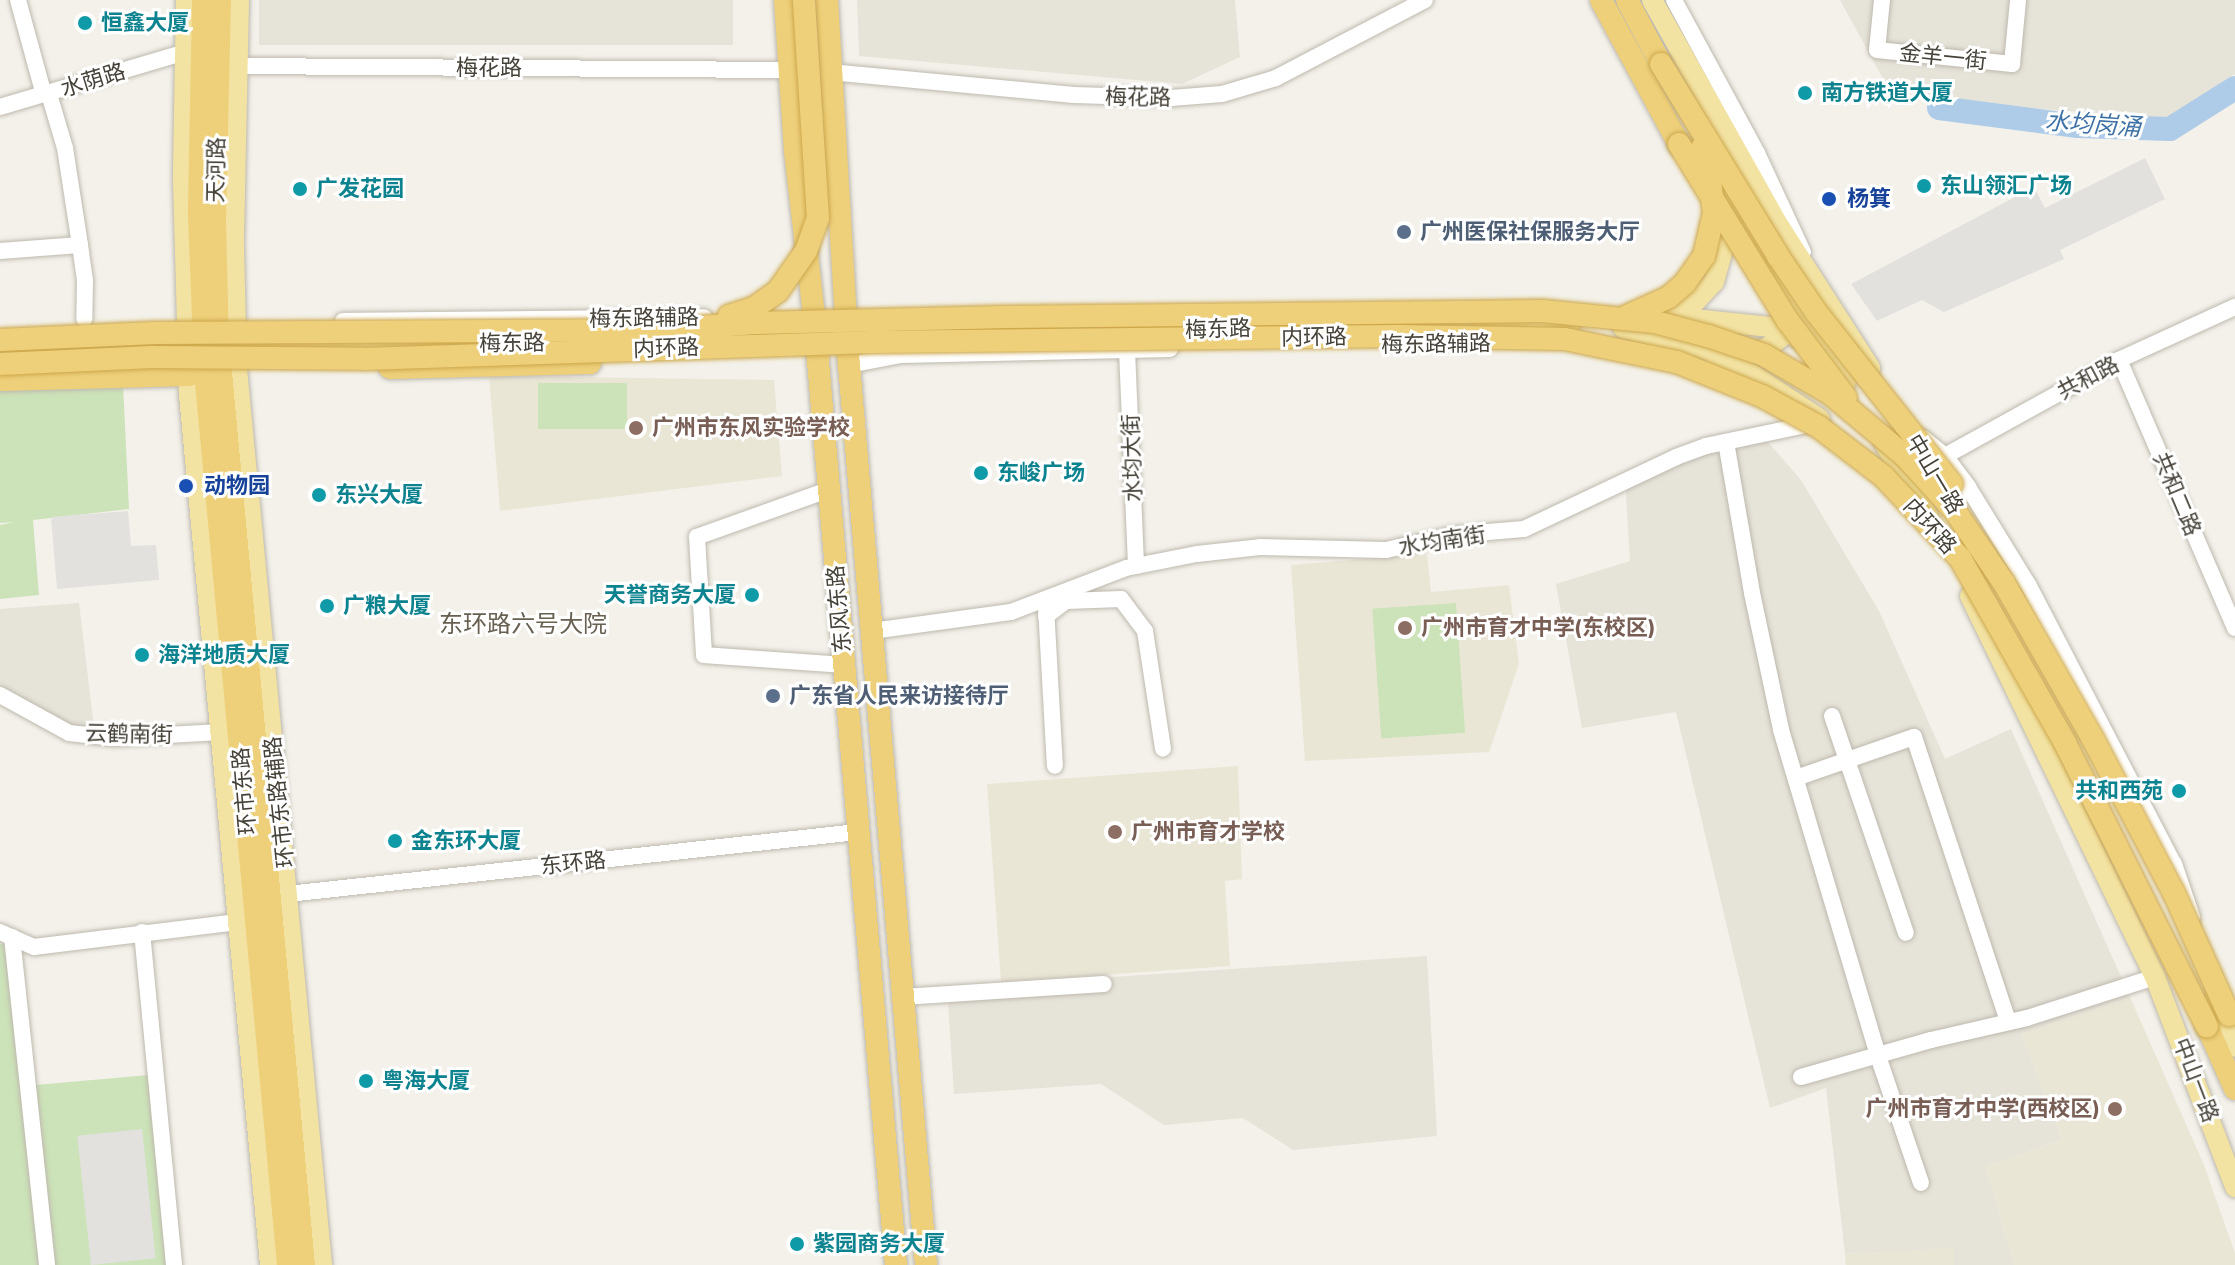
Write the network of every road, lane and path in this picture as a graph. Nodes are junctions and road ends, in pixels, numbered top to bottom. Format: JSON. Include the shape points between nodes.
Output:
{"nodes":[{"id":1,"x":18,"y":0,"type":"edge"},
{"id":2,"x":186,"y":0,"type":"edge"},
{"id":3,"x":220,"y":0,"type":"edge"},
{"id":4,"x":239,"y":0,"type":"edge"},
{"id":5,"x":785,"y":0,"type":"edge"},
{"id":6,"x":804,"y":0,"type":"edge"},
{"id":7,"x":827,"y":0,"type":"edge"},
{"id":8,"x":1425,"y":0,"type":"edge"},
{"id":9,"x":1590,"y":0,"type":"edge"},
{"id":10,"x":1601,"y":0,"type":"edge"},
{"id":11,"x":1617,"y":0,"type":"edge"},
{"id":12,"x":1627,"y":0,"type":"edge"},
{"id":13,"x":1652,"y":0,"type":"edge"},
{"id":14,"x":1674,"y":0,"type":"edge"},
{"id":15,"x":1882,"y":0,"type":"edge"},
{"id":16,"x":2018,"y":0,"type":"edge"},
{"id":17,"x":202,"y":9,"type":"edge"},
{"id":18,"x":186,"y":52,"type":"junction"},
{"id":19,"x":1661,"y":64,"type":"junction"},
{"id":20,"x":237,"y":66,"type":"junction"},
{"id":21,"x":789,"y":70,"type":"junction"},
{"id":22,"x":830,"y":72,"type":"junction"},
{"id":23,"x":46,"y":94,"type":"junction"},
{"id":24,"x":0,"y":107,"type":"edge"},
{"id":25,"x":1719,"y":184,"type":"junction"},
{"id":26,"x":80,"y":245,"type":"junction"},
{"id":27,"x":0,"y":251,"type":"edge"},
{"id":28,"x":1719,"y":272,"type":"junction"},
{"id":29,"x":1812,"y":276,"type":"junction"},
{"id":30,"x":2235,"y":307,"type":"edge"},
{"id":31,"x":1661,"y":316,"type":"junction"},
{"id":32,"x":202,"y":317,"type":"junction"},
{"id":33,"x":84,"y":319,"type":"dead end"},
{"id":34,"x":846,"y":320,"type":"junction"},
{"id":35,"x":1795,"y":325,"type":"junction"},
{"id":36,"x":815,"y":328,"type":"junction"},
{"id":37,"x":449,"y":331,"type":"junction"},
{"id":38,"x":1289,"y":336,"type":"junction"},
{"id":39,"x":1399,"y":336,"type":"junction"},
{"id":40,"x":0,"y":340,"type":"edge"},
{"id":41,"x":959,"y":341,"type":"junction"},
{"id":42,"x":1689,"y":344,"type":"junction"},
{"id":43,"x":230,"y":348,"type":"junction"},
{"id":44,"x":1127,"y":350,"type":"junction"},
{"id":45,"x":2119,"y":360,"type":"junction"},
{"id":46,"x":0,"y":364,"type":"edge"},
{"id":47,"x":849,"y":365,"type":"junction"},
{"id":48,"x":390,"y":368,"type":"joint"},
{"id":49,"x":189,"y":375,"type":"junction"},
{"id":50,"x":0,"y":380,"type":"edge"},
{"id":51,"x":1846,"y":381,"type":"dead end"},
{"id":52,"x":1870,"y":419,"type":"dead end"},
{"id":53,"x":1824,"y":421,"type":"junction"},
{"id":54,"x":1907,"y":427,"type":"junction"},
{"id":55,"x":1726,"y":442,"type":"junction"},
{"id":56,"x":1945,"y":456,"type":"junction"},
{"id":57,"x":1913,"y":489,"type":"junction"},
{"id":58,"x":828,"y":490,"type":"junction"},
{"id":59,"x":1955,"y":506,"type":"junction"},
{"id":60,"x":1960,"y":558,"type":"junction"},
{"id":61,"x":1136,"y":566,"type":"junction"},
{"id":62,"x":1045,"y":597,"type":"junction"},
{"id":63,"x":2044,"y":614,"type":"junction"},
{"id":64,"x":1046,"y":616,"type":"junction"},
{"id":65,"x":2235,"y":628,"type":"edge"},
{"id":66,"x":872,"y":631,"type":"junction"},
{"id":67,"x":844,"y":665,"type":"junction"},
{"id":68,"x":2056,"y":679,"type":"junction"},
{"id":69,"x":0,"y":695,"type":"edge"},
{"id":70,"x":1832,"y":716,"type":"dead end"},
{"id":71,"x":220,"y":732,"type":"junction"},
{"id":72,"x":2093,"y":739,"type":"junction"},
{"id":73,"x":1163,"y":749,"type":"dead end"},
{"id":74,"x":1848,"y":762,"type":"junction"},
{"id":75,"x":1055,"y":766,"type":"dead end"},
{"id":76,"x":1796,"y":778,"type":"junction"},
{"id":77,"x":858,"y":832,"type":"junction"},
{"id":78,"x":288,"y":894,"type":"junction"},
{"id":79,"x":247,"y":921,"type":"junction"},
{"id":80,"x":142,"y":932,"type":"junction"},
{"id":81,"x":1906,"y":933,"type":"dead end"},
{"id":82,"x":6,"y":934,"type":"edge"},
{"id":83,"x":2196,"y":958,"type":"junction"},
{"id":84,"x":2155,"y":977,"type":"junction"},
{"id":85,"x":1104,"y":984,"type":"dead end"},
{"id":86,"x":903,"y":997,"type":"junction"},
{"id":87,"x":2173,"y":1020,"type":"junction"},
{"id":88,"x":2008,"y":1022,"type":"junction"},
{"id":89,"x":2235,"y":1028,"type":"edge"},
{"id":90,"x":2235,"y":1047,"type":"edge"},
{"id":91,"x":1878,"y":1056,"type":"junction"},
{"id":92,"x":1801,"y":1077,"type":"dead end"},
{"id":93,"x":2235,"y":1089,"type":"edge"},
{"id":94,"x":2235,"y":1153,"type":"edge"},
{"id":95,"x":1921,"y":1183,"type":"dead end"},
{"id":96,"x":2235,"y":1187,"type":"edge"},
{"id":97,"x":47,"y":1265,"type":"edge"},
{"id":98,"x":174,"y":1265,"type":"edge"},
{"id":99,"x":270,"y":1265,"type":"edge"},
{"id":100,"x":288,"y":1265,"type":"edge"},
{"id":101,"x":304,"y":1265,"type":"edge"},
{"id":102,"x":322,"y":1265,"type":"edge"},
{"id":103,"x":896,"y":1265,"type":"edge"},
{"id":104,"x":926,"y":1265,"type":"edge"}],
"edges":[{"from":1,"to":23,"type":"street"},
{"from":2,"to":18,"type":"main road"},
{"from":3,"to":43,"type":"highway","name":"天河路","via":[[215,221]]},
{"from":4,"to":20,"type":"main road","name":"环市东路辅路"},
{"from":5,"to":21,"type":"highway","name":"东风东路"},
{"from":6,"to":37,"type":"highway","bridge":true,"via":[[818,218],[806,251],[778,291],[754,308],[708,320]]},
{"from":7,"to":22,"type":"highway","name":"东风东路"},
{"from":8,"to":22,"type":"street","name":"梅花路","via":[[1276,78],[1222,94],[1074,95]]},
{"from":9,"to":28,"type":"street","via":[[1712,223]]},
{"from":10,"to":60,"type":"highway","bridge":true,"via":[[1743,252]]},
{"from":11,"to":25,"type":"main road"},
{"from":12,"to":19,"type":"highway"},
{"from":13,"to":29,"type":"main road","name":"中山一路"},
{"from":14,"to":29,"type":"street","via":[[1783,205]]},
{"from":15,"to":16,"type":"street","name":"金羊一街","via":[[1877,50],[2012,64]]},
{"from":17,"to":18,"type":"highway"},
{"from":17,"to":32,"type":"highway","name":"天河路"},
{"from":18,"to":23,"type":"street","name":"水荫路"},
{"from":18,"to":49,"type":"main road","via":[[183,180]]},
{"from":19,"to":39,"type":"highway","bridge":true,"via":[[1704,153],[1712,192],[1710,242],[1685,283],[1641,312],[1613,319]]},
{"from":19,"to":72,"type":"highway","bridge":true,"via":[[1816,312],[2003,554]]},
{"from":20,"to":21,"type":"street","name":"梅花路"},
{"from":20,"to":43,"type":"main road","name":"环市东路辅路"},
{"from":21,"to":36,"type":"highway","name":"东风东路"},
{"from":22,"to":34,"type":"highway","name":"东风东路"},
{"from":23,"to":24,"type":"street","name":"水荫路"},
{"from":23,"to":26,"type":"street","via":[[65,148]]},
{"from":25,"to":28,"type":"main road","via":[[1726,239]]},
{"from":25,"to":35,"type":"main road"},
{"from":26,"to":27,"type":"street"},
{"from":26,"to":33,"type":"street"},
{"from":28,"to":31,"type":"main road","via":[[1696,301]]},
{"from":29,"to":35,"type":"main road","via":[[1809,308]]},
{"from":29,"to":54,"type":"main road","name":"中山一路"},
{"from":30,"to":45,"type":"street","name":"共和路"},
{"from":31,"to":34,"type":"main road","name":"梅东路","via":[[1381,315],[1196,323]]},
{"from":31,"to":35,"type":"main road","name":"梅东路"},
{"from":32,"to":49,"type":"highway"},
{"from":32,"to":79,"type":"highway","name":"环市东路"},
{"from":34,"to":47,"type":"highway","name":"东风东路"},
{"from":35,"to":42,"type":"main road","via":[[1762,351],[1746,354]]},
{"from":35,"to":51,"type":"main road"},
{"from":35,"to":59,"type":"main road","via":[[1910,462]]},
{"from":36,"to":43,"type":"main road","name":"梅东路"},
{"from":36,"to":58,"type":"highway","name":"东风东路"},
{"from":37,"to":40,"type":"highway","name":"内环路","bridge":true},
{"from":37,"to":72,"type":"highway","name":"内环路","bridge":true,"via":[[1542,311],[1679,327],[1764,355],[1808,379],[1925,474],[2004,583]]},
{"from":38,"to":42,"type":"main road","name":"梅东路","via":[[1588,323]]},
{"from":38,"to":44,"type":"street"},
{"from":38,"to":47,"type":"main road","name":"梅东路","via":[[897,339]]},
{"from":39,"to":41,"type":"highway","name":"内环路","bridge":true},
{"from":39,"to":60,"type":"highway","name":"内环路","bridge":true,"via":[[1574,340],[1647,353],[1706,372],[1829,434],[1883,476]]},
{"from":41,"to":46,"type":"highway","name":"内环路","bridge":true},
{"from":41,"to":48,"type":"highway","bridge":true,"via":[[753,359]]},
{"from":42,"to":53,"type":"main road","via":[[1753,375]]},
{"from":43,"to":48,"type":"street"},
{"from":43,"to":78,"type":"main road","name":"环市东路辅路"},
{"from":43,"to":101,"type":"highway","name":"环市东路"},
{"from":44,"to":47,"type":"street","via":[[901,355]]},
{"from":44,"to":61,"type":"street","name":"水均大街"},
{"from":45,"to":56,"type":"street","name":"共和路"},
{"from":45,"to":65,"type":"street","name":"共和二路"},
{"from":47,"to":66,"type":"highway","name":"东风东路"},
{"from":49,"to":50,"type":"highway"},
{"from":49,"to":71,"type":"main road"},
{"from":52,"to":57,"type":"main road","name":"中山一路"},
{"from":53,"to":55,"type":"street","name":"水均南街"},
{"from":53,"to":57,"type":"main road"},
{"from":54,"to":56,"type":"street"},
{"from":54,"to":59,"type":"main road","name":"中山一路"},
{"from":55,"to":61,"type":"street","name":"水均南街","via":[[1625,478],[1524,529],[1452,535],[1386,550],[1260,547]]},
{"from":55,"to":76,"type":"street","via":[[1752,593]]},
{"from":56,"to":63,"type":"street","via":[[1990,520]]},
{"from":57,"to":84,"type":"main road","name":"中山一路","via":[[2008,670]]},
{"from":58,"to":67,"type":"highway","name":"东风东路"},
{"from":58,"to":67,"type":"street","via":[[697,537],[704,655]]},
{"from":59,"to":68,"type":"main road","name":"中山一路"},
{"from":60,"to":93,"type":"highway","name":"内环路","bridge":true,"via":[[2087,785]]},
{"from":61,"to":62,"type":"street","name":"水均南街"},
{"from":62,"to":64,"type":"street"},
{"from":62,"to":66,"type":"street","name":"水均南街","via":[[1011,612]]},
{"from":63,"to":68,"type":"street"},
{"from":63,"to":83,"type":"street","via":[[2183,883]]},
{"from":64,"to":73,"type":"street","via":[[1066,601],[1121,599],[1145,631]]},
{"from":64,"to":75,"type":"street"},
{"from":66,"to":86,"type":"highway","name":"东风东路"},
{"from":67,"to":77,"type":"highway","name":"东风东路"},
{"from":68,"to":83,"type":"main road","name":"中山一路"},
{"from":69,"to":71,"type":"street","name":"云鹤南街","via":[[69,733],[115,738]]},
{"from":70,"to":74,"type":"street"},
{"from":71,"to":79,"type":"main road"},
{"from":72,"to":89,"type":"highway","name":"内环路","bridge":true,"via":[[2174,893]]},
{"from":74,"to":76,"type":"street"},
{"from":74,"to":81,"type":"street"},
{"from":74,"to":88,"type":"street","via":[[1914,737]]},
{"from":76,"to":91,"type":"street"},
{"from":77,"to":78,"type":"street","name":"东环路"},
{"from":77,"to":103,"type":"highway","name":"东风东路"},
{"from":78,"to":102,"type":"main road","name":"环市东路辅路"},
{"from":79,"to":80,"type":"street"},
{"from":79,"to":99,"type":"main road"},
{"from":79,"to":100,"type":"highway","name":"环市东路"},
{"from":80,"to":82,"type":"street","via":[[34,947]]},
{"from":80,"to":98,"type":"street"},
{"from":82,"to":97,"type":"street"},
{"from":83,"to":90,"type":"main road","name":"中山一路"},
{"from":84,"to":87,"type":"main road","name":"中山一路"},
{"from":84,"to":88,"type":"street"},
{"from":85,"to":86,"type":"street"},
{"from":86,"to":104,"type":"highway","name":"东风东路"},
{"from":87,"to":94,"type":"main road"},
{"from":87,"to":96,"type":"main road","name":"中山一路"},
{"from":88,"to":91,"type":"street"},
{"from":91,"to":92,"type":"street"},
{"from":91,"to":95,"type":"street"}]}
